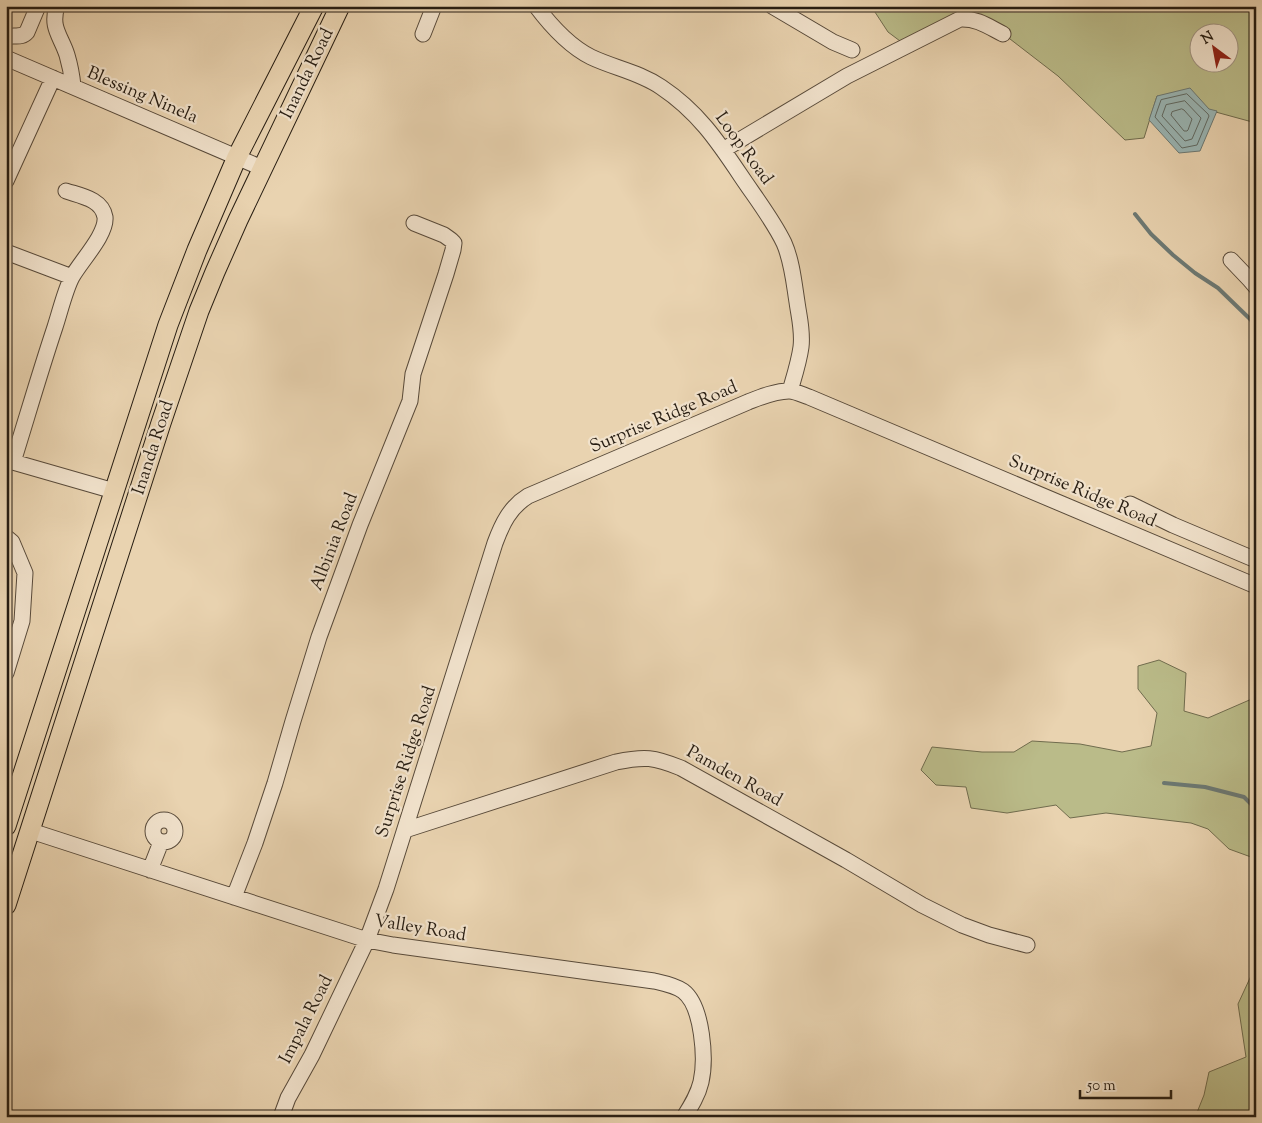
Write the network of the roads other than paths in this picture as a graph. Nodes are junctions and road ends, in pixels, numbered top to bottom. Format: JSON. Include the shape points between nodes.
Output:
{"nodes":[{"id":1,"x":38,"y":6,"type":"edge"},
{"id":2,"x":57,"y":6,"type":"edge"},
{"id":3,"x":314,"y":6,"type":"edge"},
{"id":4,"x":340,"y":6,"type":"edge"},
{"id":5,"x":434,"y":6,"type":"edge"},
{"id":6,"x":536,"y":6,"type":"edge"},
{"id":7,"x":772,"y":6,"type":"edge"},
{"id":8,"x":423,"y":34,"type":"dead end"},
{"id":9,"x":1004,"y":34,"type":"dead end"},
{"id":10,"x":6,"y":37,"type":"edge"},
{"id":11,"x":852,"y":50,"type":"dead end"},
{"id":12,"x":6,"y":58,"type":"edge"},
{"id":13,"x":53,"y":78,"type":"junction"},
{"id":14,"x":73,"y":86,"type":"junction"},
{"id":15,"x":723,"y":150,"type":"junction"},
{"id":16,"x":238,"y":157,"type":"junction"},
{"id":17,"x":262,"y":168,"type":"junction"},
{"id":18,"x":6,"y":181,"type":"edge"},
{"id":19,"x":66,"y":191,"type":"dead end"},
{"id":20,"x":414,"y":223,"type":"dead end"},
{"id":21,"x":6,"y":252,"type":"edge"},
{"id":22,"x":1232,"y":260,"type":"dead end"},
{"id":23,"x":72,"y":277,"type":"junction"},
{"id":24,"x":1256,"y":288,"type":"edge"},
{"id":25,"x":178,"y":298,"type":"junction"},
{"id":26,"x":205,"y":298,"type":"junction"},
{"id":27,"x":790,"y":391,"type":"junction"},
{"id":28,"x":10,"y":463,"type":"edge"},
{"id":29,"x":114,"y":491,"type":"junction"},
{"id":30,"x":1130,"y":504,"type":"dead end"},
{"id":31,"x":6,"y":537,"type":"edge"},
{"id":32,"x":1256,"y":560,"type":"edge"},
{"id":33,"x":1256,"y":586,"type":"edge"},
{"id":34,"x":6,"y":673,"type":"edge"},
{"id":35,"x":6,"y":826,"type":"edge"},
{"id":36,"x":404,"y":830,"type":"junction"},
{"id":37,"x":31,"y":831,"type":"junction"},
{"id":38,"x":161,"y":842,"type":"dead end"},
{"id":39,"x":150,"y":870,"type":"junction"},
{"id":40,"x":234,"y":897,"type":"junction"},
{"id":41,"x":6,"y":904,"type":"edge"},
{"id":42,"x":367,"y":940,"type":"junction"},
{"id":43,"x":1028,"y":945,"type":"dead end"},
{"id":44,"x":281,"y":1117,"type":"edge"},
{"id":45,"x":684,"y":1117,"type":"edge"}],
"edges":[{"from":1,"to":10,"type":"street","via":[[25,35]]},
{"from":2,"to":14,"type":"street","via":[[54,24],[67,54]]},
{"from":3,"to":16,"type":"main road","name":"Inanda Road"},
{"from":4,"to":17,"type":"main road","name":"Inanda Road"},
{"from":5,"to":8,"type":"street"},
{"from":6,"to":15,"type":"street","name":"Loop Road","via":[[580,51],[641,76],[671,94],[700,119]]},
{"from":7,"to":11,"type":"street"},
{"from":9,"to":15,"type":"street","via":[[969,18],[960,19],[847,76]]},
{"from":12,"to":13,"type":"street","name":"Blessing Ninela"},
{"from":13,"to":14,"type":"street","name":"Blessing Ninela"},
{"from":13,"to":18,"type":"street"},
{"from":14,"to":16,"type":"street","name":"Blessing Ninela"},
{"from":15,"to":27,"type":"street","name":"Loop Road","via":[[778,231],[787,251],[801,323],[800,355]]},
{"from":16,"to":17,"type":"street","name":"Blessing Ninela"},
{"from":16,"to":25,"type":"main road","name":"Inanda Road"},
{"from":17,"to":26,"type":"main road","name":"Inanda Road"},
{"from":19,"to":23,"type":"street","via":[[94,200],[105,220],[100,236]]},
{"from":20,"to":40,"type":"street","name":"Albinia Road","via":[[444,235],[454,243],[453,250],[413,374],[410,402],[322,629],[275,783]]},
{"from":21,"to":23,"type":"street"},
{"from":22,"to":24,"type":"street"},
{"from":23,"to":28,"type":"street"},
{"from":25,"to":26,"type":"main road","via":[[192,295]]},
{"from":25,"to":29,"type":"main road","name":"Inanda Road"},
{"from":26,"to":37,"type":"main road","name":"Inanda Road","via":[[164,414]]},
{"from":27,"to":33,"type":"street","name":"Surprise Ridge Road"},
{"from":27,"to":36,"type":"street","name":"Surprise Ridge Road","via":[[748,402],[557,483],[522,500],[510,511],[495,544]]},
{"from":28,"to":29,"type":"street"},
{"from":29,"to":35,"type":"main road","name":"Inanda Road"},
{"from":30,"to":32,"type":"street","via":[[1173,526]]},
{"from":31,"to":34,"type":"street","via":[[12,542],[25,573],[22,621]]},
{"from":36,"to":42,"type":"street","name":"Surprise Ridge Road"},
{"from":36,"to":43,"type":"street","name":"Pamden Road","via":[[616,762],[634,758],[658,760],[692,774],[962,925]]},
{"from":37,"to":39,"type":"street","name":"Valley Road"},
{"from":37,"to":41,"type":"main road","name":"Inanda Road"},
{"from":38,"to":39,"type":"street"},
{"from":39,"to":40,"type":"street","name":"Valley Road"},
{"from":40,"to":42,"type":"street","name":"Valley Road"},
{"from":42,"to":44,"type":"street","name":"Impala Road"},
{"from":42,"to":45,"type":"street","name":"Valley Road","via":[[654,981],[684,992],[697,1013],[703,1056],[701,1084]]}]}
